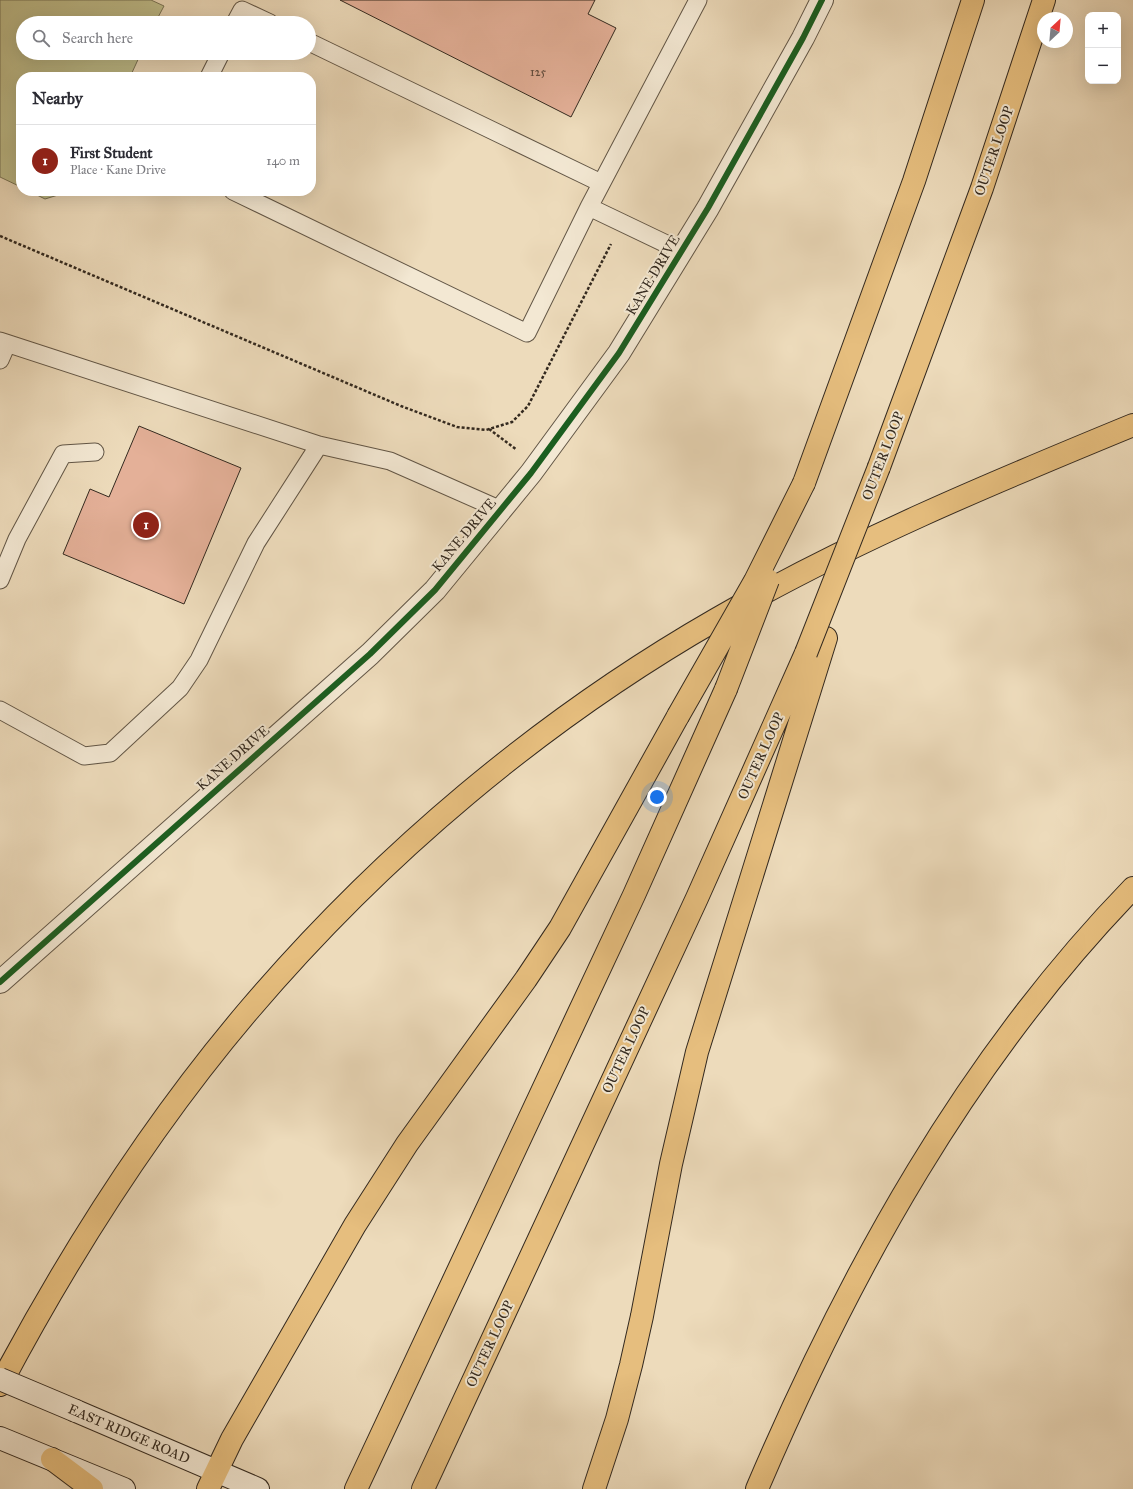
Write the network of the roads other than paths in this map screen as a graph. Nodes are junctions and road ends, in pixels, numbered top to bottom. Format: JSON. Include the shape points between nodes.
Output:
{"nodes":[{"id":1,"x":698,"y":0,"type":"edge"},
{"id":2,"x":822,"y":0,"type":"edge"},
{"id":3,"x":973,"y":0,"type":"edge"},
{"id":4,"x":1044,"y":0,"type":"edge"},
{"id":5,"x":239,"y":16,"type":"edge"},
{"id":6,"x":255,"y":16,"type":"edge"},
{"id":7,"x":316,"y":45,"type":"edge"},
{"id":8,"x":217,"y":60,"type":"edge"},
{"id":9,"x":211,"y":72,"type":"edge"},
{"id":10,"x":601,"y":183,"type":"junction"},
{"id":11,"x":243,"y":196,"type":"edge"},
{"id":12,"x":589,"y":207,"type":"junction"},
{"id":13,"x":682,"y":251,"type":"junction"},
{"id":14,"x":4,"y":342,"type":"edge"},
{"id":15,"x":0,"y":360,"type":"edge"},
{"id":16,"x":1133,"y":425,"type":"edge"},
{"id":17,"x":319,"y":445,"type":"junction"},
{"id":18,"x":95,"y":452,"type":"dead end"},
{"id":19,"x":879,"y":468,"type":"junction"},
{"id":20,"x":804,"y":483,"type":"junction"},
{"id":21,"x":501,"y":510,"type":"junction"},
{"id":22,"x":0,"y":580,"type":"edge"},
{"id":23,"x":0,"y":710,"type":"edge"},
{"id":24,"x":1133,"y":888,"type":"edge"},
{"id":25,"x":0,"y":982,"type":"edge"},
{"id":26,"x":0,"y":1379,"type":"edge"},
{"id":27,"x":0,"y":1386,"type":"edge"},
{"id":28,"x":0,"y":1438,"type":"edge"},
{"id":29,"x":52,"y":1459,"type":"junction"},
{"id":30,"x":212,"y":1480,"type":"edge"},
{"id":31,"x":92,"y":1489,"type":"edge"},
{"id":32,"x":124,"y":1489,"type":"edge"},
{"id":33,"x":258,"y":1489,"type":"edge"},
{"id":34,"x":356,"y":1489,"type":"edge"},
{"id":35,"x":423,"y":1489,"type":"edge"},
{"id":36,"x":594,"y":1489,"type":"edge"},
{"id":37,"x":757,"y":1489,"type":"edge"}],
"edges":[{"from":1,"to":10,"type":"lane"},
{"from":2,"to":13,"type":"street","name":"KANE DRIVE","via":[[796,52]]},
{"from":3,"to":20,"type":"highway","via":[[911,188]]},
{"from":4,"to":19,"type":"highway","name":"OUTER LOOP","via":[[982,188]]},
{"from":5,"to":6,"type":"lane","via":[[242,10]]},
{"from":7,"to":10,"type":"lane"},
{"from":8,"to":9,"type":"lane"},
{"from":10,"to":12,"type":"lane"},
{"from":11,"to":12,"type":"lane","via":[[527,333]]},
{"from":12,"to":13,"type":"lane"},
{"from":13,"to":21,"type":"street","name":"KANE DRIVE","via":[[619,353]]},
{"from":14,"to":15,"type":"lane"},
{"from":14,"to":17,"type":"lane"},
{"from":16,"to":27,"type":"highway","via":[[1044,461],[900,525],[718,618],[587,702],[466,795],[389,864],[327,925],[215,1051],[97,1218]]},
{"from":17,"to":21,"type":"lane","via":[[390,461]]},
{"from":17,"to":23,"type":"lane","via":[[256,543],[199,660],[180,688],[110,753],[84,756]]},
{"from":18,"to":22,"type":"lane","via":[[63,454],[17,539]]},
{"from":19,"to":35,"type":"highway","name":"OUTER LOOP","bridge":true,"via":[[806,653],[700,891]]},
{"from":19,"to":36,"type":"highway","bridge":true,"via":[[698,1052],[673,1156],[630,1372]]},
{"from":20,"to":30,"type":"highway","bridge":true,"via":[[755,581],[560,928],[372,1197],[232,1439]]},
{"from":20,"to":34,"type":"highway","bridge":true,"via":[[726,689],[631,902]]},
{"from":21,"to":25,"type":"street","name":"KANE DRIVE","via":[[434,590],[370,654]]},
{"from":24,"to":37,"type":"highway","via":[[1056,976],[965,1097],[906,1190],[835,1318]]},
{"from":26,"to":30,"type":"street","name":"EAST RIDGE ROAD","bridge":true,"via":[[76,1411]]},
{"from":28,"to":29,"type":"street"},
{"from":29,"to":31,"type":"highway"},
{"from":29,"to":32,"type":"street"},
{"from":30,"to":33,"type":"street","name":"EAST RIDGE ROAD"}]}
